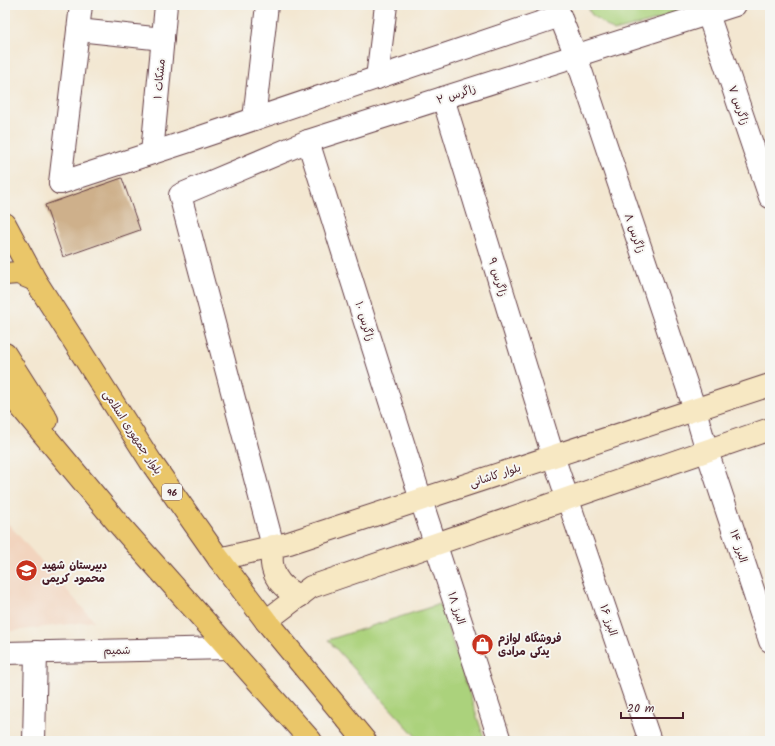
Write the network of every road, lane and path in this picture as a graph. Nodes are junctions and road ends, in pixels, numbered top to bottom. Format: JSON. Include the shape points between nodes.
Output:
{"nodes":[{"id":1,"x":81,"y":5,"type":"edge"},
{"id":2,"x":166,"y":5,"type":"edge"},
{"id":3,"x":267,"y":5,"type":"edge"},
{"id":4,"x":386,"y":5,"type":"edge"},
{"id":5,"x":735,"y":5,"type":"edge"},
{"id":6,"x":558,"y":11,"type":"edge"},
{"id":7,"x":708,"y":14,"type":"junction"},
{"id":8,"x":78,"y":30,"type":"junction"},
{"id":9,"x":163,"y":40,"type":"junction"},
{"id":10,"x":576,"y":56,"type":"junction"},
{"id":11,"x":377,"y":78,"type":"junction"},
{"id":12,"x":443,"y":98,"type":"junction"},
{"id":13,"x":254,"y":119,"type":"junction"},
{"id":14,"x":308,"y":141,"type":"junction"},
{"id":15,"x":152,"y":153,"type":"junction"},
{"id":16,"x":770,"y":197,"type":"edge"},
{"id":17,"x":5,"y":224,"type":"edge"},
{"id":18,"x":5,"y":274,"type":"edge"},
{"id":19,"x":35,"y":280,"type":"junction"},
{"id":20,"x":5,"y":354,"type":"edge"},
{"id":21,"x":770,"y":385,"type":"edge"},
{"id":22,"x":5,"y":388,"type":"edge"},
{"id":23,"x":695,"y":410,"type":"junction"},
{"id":24,"x":770,"y":430,"type":"edge"},
{"id":25,"x":707,"y":451,"type":"junction"},
{"id":26,"x":554,"y":456,"type":"junction"},
{"id":27,"x":90,"y":488,"type":"junction"},
{"id":28,"x":568,"y":499,"type":"junction"},
{"id":29,"x":421,"y":500,"type":"junction"},
{"id":30,"x":436,"y":544,"type":"junction"},
{"id":31,"x":273,"y":546,"type":"junction"},
{"id":32,"x":219,"y":559,"type":"junction"},
{"id":33,"x":300,"y":596,"type":"junction"},
{"id":34,"x":266,"y":622,"type":"junction"},
{"id":35,"x":770,"y":641,"type":"edge"},
{"id":36,"x":228,"y":648,"type":"junction"},
{"id":37,"x":36,"y":652,"type":"junction"},
{"id":38,"x":5,"y":653,"type":"edge"},
{"id":39,"x":34,"y":741,"type":"edge"},
{"id":40,"x":311,"y":741,"type":"edge"},
{"id":41,"x":366,"y":741,"type":"edge"},
{"id":42,"x":500,"y":741,"type":"edge"},
{"id":43,"x":650,"y":741,"type":"edge"}],
"edges":[{"from":1,"to":8,"type":"street"},
{"from":2,"to":9,"type":"street","name":"مشکات ۱"},
{"from":3,"to":13,"type":"street"},
{"from":4,"to":11,"type":"street"},
{"from":5,"to":7,"type":"street","name":"زاگرس ۲"},
{"from":6,"to":10,"type":"street","name":"زاگرس ۸"},
{"from":6,"to":11,"type":"street"},
{"from":7,"to":10,"type":"street","name":"زاگرس ۲"},
{"from":7,"to":16,"type":"street","name":"زاگرس ۷"},
{"from":8,"to":9,"type":"street"},
{"from":8,"to":15,"type":"street","via":[[60,183]]},
{"from":9,"to":15,"type":"street","name":"مشکات ۱"},
{"from":10,"to":12,"type":"street","name":"زاگرس ۲"},
{"from":10,"to":23,"type":"street","name":"زاگرس ۸"},
{"from":11,"to":13,"type":"street"},
{"from":12,"to":14,"type":"street","name":"زاگرس ۲"},
{"from":12,"to":26,"type":"street","name":"زاگرس ۹"},
{"from":13,"to":15,"type":"street"},
{"from":14,"to":29,"type":"street","name":"زاگرس ۱۰"},
{"from":14,"to":31,"type":"street","name":"زاگرس ۲","via":[[180,195]]},
{"from":17,"to":19,"type":"main road","name":"بلوار جمهوری اسلامی","number":"96"},
{"from":18,"to":19,"type":"main road","via":[[18,272]]},
{"from":19,"to":32,"type":"main road","name":"بلوار جمهوری اسلامی","number":"96","via":[[151,462]]},
{"from":20,"to":27,"type":"main road"},
{"from":21,"to":23,"type":"main road","name":"بلوار کاشانی"},
{"from":22,"to":27,"type":"main road"},
{"from":23,"to":25,"type":"street","name":"زاگرس ۸"},
{"from":23,"to":26,"type":"main road","name":"بلوار کاشانی"},
{"from":24,"to":25,"type":"main road"},
{"from":25,"to":28,"type":"main road"},
{"from":25,"to":35,"type":"street","name":"البرز ۱۴"},
{"from":26,"to":28,"type":"street","name":"زاگرس ۹"},
{"from":26,"to":29,"type":"main road","name":"بلوار کاشانی"},
{"from":27,"to":36,"type":"main road"},
{"from":28,"to":30,"type":"main road"},
{"from":28,"to":43,"type":"street","name":"البرز ۱۶"},
{"from":29,"to":30,"type":"street","name":"زاگرس ۱۰"},
{"from":29,"to":31,"type":"main road","name":"بلوار کاشانی"},
{"from":30,"to":33,"type":"main road","via":[[311,587]]},
{"from":30,"to":42,"type":"street","name":"البرز ۱۸"},
{"from":31,"to":32,"type":"main road","name":"بلوار کاشانی"},
{"from":31,"to":33,"type":"main road","via":[[271,557],[275,577],[290,592]]},
{"from":32,"to":34,"type":"main road","name":"بلوار جمهوری اسلامی","number":"96"},
{"from":33,"to":34,"type":"main road"},
{"from":34,"to":41,"type":"main road","name":"بلوار جمهوری اسلامی","number":"96"},
{"from":36,"to":37,"type":"street","name":"شمیم"},
{"from":36,"to":40,"type":"main road"},
{"from":37,"to":38,"type":"street","name":"شمیم"},
{"from":37,"to":39,"type":"street"}]}
